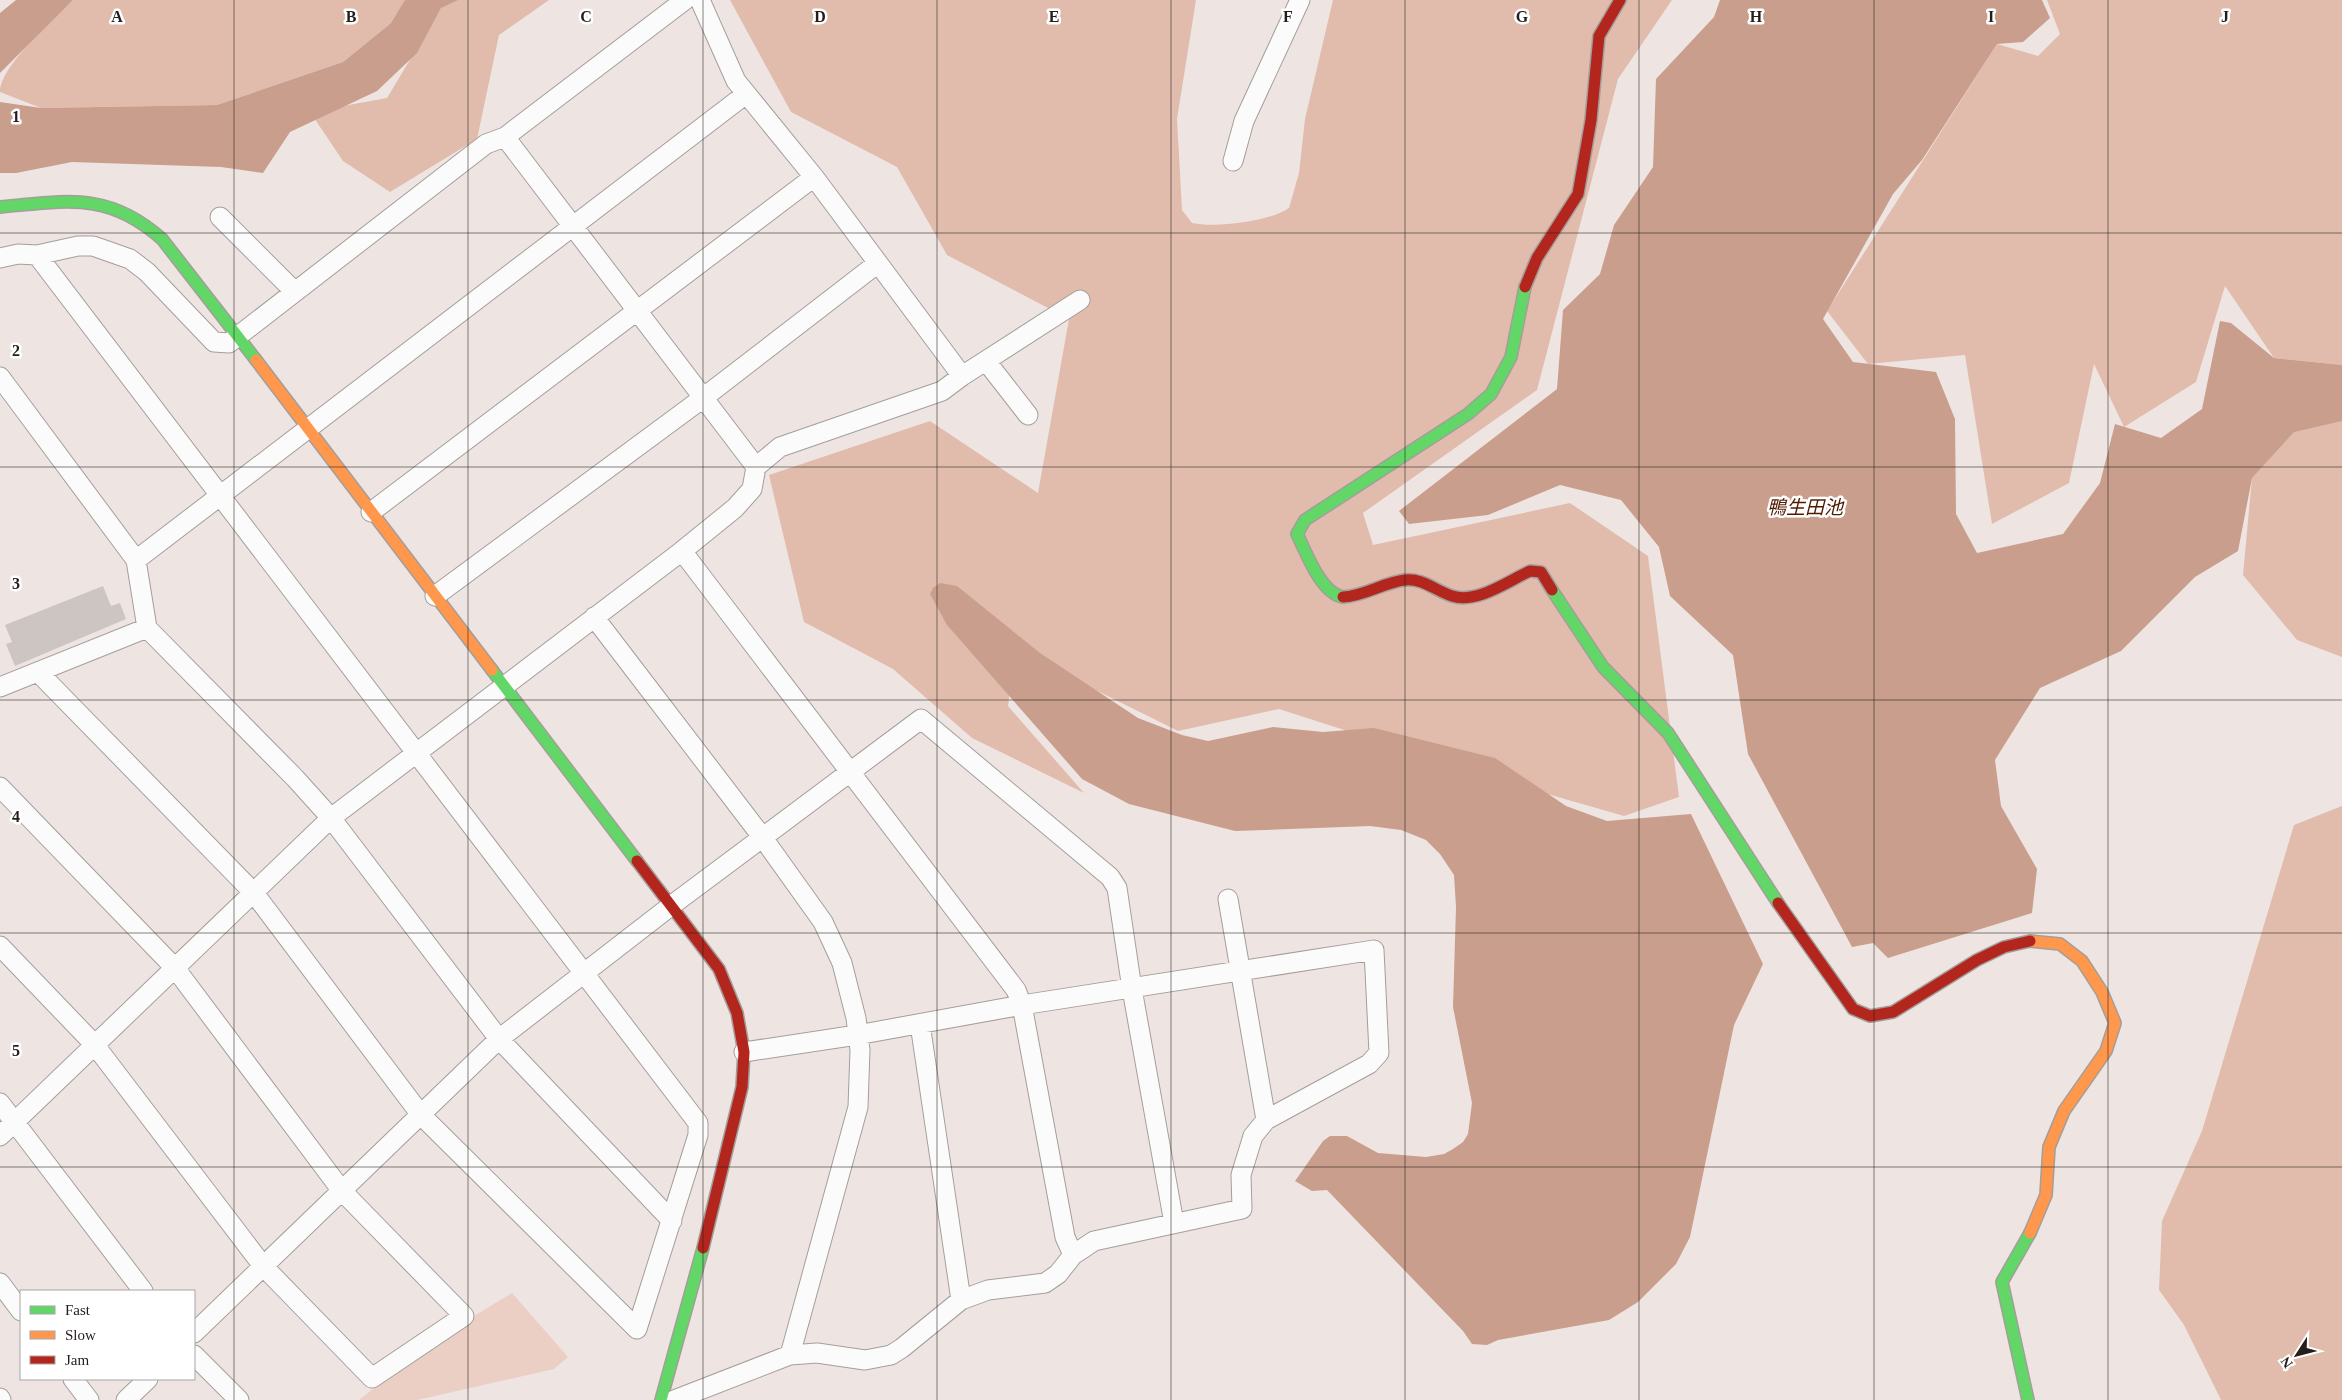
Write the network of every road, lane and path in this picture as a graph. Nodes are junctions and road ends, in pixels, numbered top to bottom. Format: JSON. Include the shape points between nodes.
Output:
{"nodes":[{"id":1,"x":685,"y":0,"type":"edge"},
{"id":2,"x":700,"y":0,"type":"edge"},
{"id":3,"x":1300,"y":0,"type":"edge"},
{"id":4,"x":1620,"y":0,"type":"edge"},
{"id":5,"x":746,"y":94,"type":"junction"},
{"id":6,"x":505,"y":137,"type":"junction"},
{"id":7,"x":1233,"y":161,"type":"dead end"},
{"id":8,"x":814,"y":177,"type":"junction"},
{"id":9,"x":0,"y":207,"type":"edge"},
{"id":10,"x":220,"y":218,"type":"dead end"},
{"id":11,"x":573,"y":227,"type":"junction"},
{"id":12,"x":37,"y":255,"type":"junction"},
{"id":13,"x":0,"y":258,"type":"edge"},
{"id":14,"x":878,"y":263,"type":"junction"},
{"id":15,"x":295,"y":292,"type":"junction"},
{"id":16,"x":1080,"y":300,"type":"dead end"},
{"id":17,"x":638,"y":312,"type":"junction"},
{"id":18,"x":238,"y":336,"type":"junction"},
{"id":19,"x":986,"y":361,"type":"junction"},
{"id":20,"x":962,"y":376,"type":"junction"},
{"id":21,"x":0,"y":377,"type":"edge"},
{"id":22,"x":703,"y":398,"type":"junction"},
{"id":23,"x":1028,"y":415,"type":"dead end"},
{"id":24,"x":308,"y":429,"type":"junction"},
{"id":25,"x":756,"y":466,"type":"junction"},
{"id":26,"x":221,"y":496,"type":"junction"},
{"id":27,"x":371,"y":512,"type":"junction"},
{"id":28,"x":682,"y":551,"type":"junction"},
{"id":29,"x":136,"y":560,"type":"junction"},
{"id":30,"x":435,"y":596,"type":"junction"},
{"id":31,"x":594,"y":617,"type":"junction"},
{"id":32,"x":147,"y":628,"type":"junction"},
{"id":33,"x":38,"y":672,"type":"junction"},
{"id":34,"x":503,"y":686,"type":"junction"},
{"id":35,"x":0,"y":687,"type":"edge"},
{"id":36,"x":415,"y":752,"type":"junction"},
{"id":37,"x":850,"y":772,"type":"junction"},
{"id":38,"x":0,"y":787,"type":"edge"},
{"id":39,"x":331,"y":818,"type":"junction"},
{"id":40,"x":763,"y":838,"type":"junction"},
{"id":41,"x":254,"y":893,"type":"junction"},
{"id":42,"x":1228,"y":898,"type":"dead end"},
{"id":43,"x":672,"y":905,"type":"junction"},
{"id":44,"x":0,"y":946,"type":"edge"},
{"id":45,"x":175,"y":968,"type":"junction"},
{"id":46,"x":1240,"y":972,"type":"junction"},
{"id":47,"x":584,"y":975,"type":"junction"},
{"id":48,"x":1132,"y":989,"type":"junction"},
{"id":49,"x":1022,"y":1005,"type":"junction"},
{"id":50,"x":920,"y":1024,"type":"junction"},
{"id":51,"x":857,"y":1035,"type":"junction"},
{"id":52,"x":499,"y":1039,"type":"junction"},
{"id":53,"x":94,"y":1044,"type":"junction"},
{"id":54,"x":744,"y":1052,"type":"junction"},
{"id":55,"x":0,"y":1103,"type":"edge"},
{"id":56,"x":421,"y":1114,"type":"junction"},
{"id":57,"x":1266,"y":1120,"type":"junction"},
{"id":58,"x":16,"y":1121,"type":"junction"},
{"id":59,"x":0,"y":1136,"type":"edge"},
{"id":60,"x":342,"y":1191,"type":"junction"},
{"id":61,"x":672,"y":1221,"type":"junction"},
{"id":62,"x":1174,"y":1223,"type":"junction"},
{"id":63,"x":1073,"y":1255,"type":"junction"},
{"id":64,"x":262,"y":1266,"type":"junction"},
{"id":65,"x":0,"y":1283,"type":"edge"},
{"id":66,"x":142,"y":1290,"type":"edge"},
{"id":67,"x":961,"y":1300,"type":"junction"},
{"id":68,"x":20,"y":1310,"type":"edge"},
{"id":69,"x":195,"y":1332,"type":"edge"},
{"id":70,"x":790,"y":1355,"type":"junction"},
{"id":71,"x":195,"y":1356,"type":"edge"},
{"id":72,"x":74,"y":1380,"type":"edge"},
{"id":73,"x":147,"y":1380,"type":"edge"},
{"id":74,"x":89,"y":1400,"type":"edge"},
{"id":75,"x":126,"y":1400,"type":"edge"},
{"id":76,"x":239,"y":1400,"type":"edge"},
{"id":77,"x":660,"y":1400,"type":"edge"},
{"id":78,"x":674,"y":1400,"type":"edge"},
{"id":79,"x":2028,"y":1400,"type":"edge"}],
"edges":[{"from":1,"to":6,"type":"street"},
{"from":2,"to":5,"type":"street","via":[[736,81]]},
{"from":3,"to":7,"type":"street","via":[[1244,121]]},
{"from":4,"to":79,"type":"street","via":[[1599,36],[1592,120],[1578,194],[1537,258],[1522,293],[1511,357],[1491,394],[1468,414],[1305,520],[1297,534],[1326,588],[1336,596],[1347,597],[1404,580],[1418,580],[1454,597],[1467,598],[1530,571],[1542,572],[1603,667],[1668,733],[1781,907],[1853,1009],[1870,1016],[1893,1012],[1976,960],[2004,947],[2034,940],[2060,944],[2082,961],[2102,992],[2116,1023],[2106,1050],[2064,1111],[2049,1147],[2046,1195],[2033,1227],[2002,1282]]},
{"from":5,"to":8,"type":"street"},
{"from":5,"to":11,"type":"street"},
{"from":6,"to":11,"type":"street"},
{"from":6,"to":15,"type":"street","via":[[486,144]]},
{"from":8,"to":14,"type":"street"},
{"from":8,"to":17,"type":"street"},
{"from":9,"to":18,"type":"street","via":[[92,202],[117,209],[145,224],[162,240]]},
{"from":10,"to":15,"type":"street"},
{"from":11,"to":17,"type":"street"},
{"from":11,"to":24,"type":"street"},
{"from":12,"to":13,"type":"street","via":[[18,254]]},
{"from":12,"to":18,"type":"street","via":[[93,246],[130,259],[147,272],[214,342],[229,343]]},
{"from":12,"to":26,"type":"street"},
{"from":14,"to":20,"type":"street"},
{"from":14,"to":22,"type":"street"},
{"from":15,"to":18,"type":"street"},
{"from":16,"to":19,"type":"street"},
{"from":17,"to":22,"type":"street"},
{"from":17,"to":27,"type":"street"},
{"from":18,"to":24,"type":"street"},
{"from":19,"to":20,"type":"street"},
{"from":19,"to":23,"type":"street"},
{"from":20,"to":25,"type":"street","via":[[942,391],[780,446]]},
{"from":21,"to":29,"type":"street"},
{"from":22,"to":25,"type":"street"},
{"from":22,"to":30,"type":"street"},
{"from":24,"to":26,"type":"street"},
{"from":24,"to":27,"type":"street"},
{"from":25,"to":28,"type":"street","via":[[752,489],[735,508]]},
{"from":26,"to":29,"type":"street"},
{"from":26,"to":36,"type":"street"},
{"from":27,"to":30,"type":"street"},
{"from":28,"to":31,"type":"street"},
{"from":28,"to":37,"type":"street"},
{"from":29,"to":32,"type":"street"},
{"from":30,"to":34,"type":"street"},
{"from":31,"to":34,"type":"street"},
{"from":31,"to":40,"type":"street"},
{"from":32,"to":33,"type":"street"},
{"from":32,"to":39,"type":"street"},
{"from":33,"to":35,"type":"street"},
{"from":33,"to":41,"type":"street"},
{"from":34,"to":36,"type":"street"},
{"from":34,"to":43,"type":"street"},
{"from":36,"to":39,"type":"street"},
{"from":36,"to":47,"type":"street"},
{"from":37,"to":40,"type":"street"},
{"from":37,"to":48,"type":"street","via":[[921,719],[1118,888]]},
{"from":37,"to":49,"type":"street","via":[[1016,990]]},
{"from":38,"to":45,"type":"street"},
{"from":39,"to":41,"type":"street"},
{"from":39,"to":52,"type":"street"},
{"from":40,"to":43,"type":"street"},
{"from":40,"to":51,"type":"street","via":[[822,922],[842,963]]},
{"from":41,"to":45,"type":"street"},
{"from":41,"to":56,"type":"street"},
{"from":42,"to":46,"type":"street"},
{"from":43,"to":47,"type":"street"},
{"from":43,"to":54,"type":"street","via":[[719,969],[737,1013]]},
{"from":44,"to":53,"type":"street"},
{"from":45,"to":53,"type":"street"},
{"from":45,"to":60,"type":"street"},
{"from":46,"to":48,"type":"street"},
{"from":46,"to":57,"type":"street"},
{"from":46,"to":57,"type":"street","via":[[1374,950],[1379,1053],[1369,1064]]},
{"from":47,"to":52,"type":"street"},
{"from":47,"to":61,"type":"street","via":[[698,1123],[698,1135]]},
{"from":48,"to":49,"type":"street"},
{"from":48,"to":62,"type":"street"},
{"from":49,"to":50,"type":"street"},
{"from":49,"to":63,"type":"street","via":[[1065,1237]]},
{"from":50,"to":51,"type":"street"},
{"from":50,"to":67,"type":"street"},
{"from":51,"to":54,"type":"street"},
{"from":51,"to":70,"type":"street","via":[[860,1050],[858,1106]]},
{"from":52,"to":56,"type":"street"},
{"from":52,"to":61,"type":"street"},
{"from":53,"to":58,"type":"street"},
{"from":53,"to":64,"type":"street"},
{"from":54,"to":77,"type":"street","via":[[742,1087],[712,1215]]},
{"from":55,"to":58,"type":"street"},
{"from":56,"to":60,"type":"street"},
{"from":56,"to":61,"type":"street","via":[[638,1329]]},
{"from":57,"to":62,"type":"street","via":[[1253,1136],[1241,1175],[1242,1209]]},
{"from":58,"to":59,"type":"street"},
{"from":58,"to":66,"type":"street"},
{"from":60,"to":64,"type":"street"},
{"from":60,"to":64,"type":"street","via":[[464,1316],[372,1378]]},
{"from":62,"to":63,"type":"street","via":[[1094,1242]]},
{"from":63,"to":67,"type":"street","via":[[1058,1274],[1045,1283],[988,1290]]},
{"from":64,"to":69,"type":"street"},
{"from":65,"to":68,"type":"street"},
{"from":67,"to":70,"type":"street","via":[[891,1355],[865,1360],[817,1353]]},
{"from":70,"to":78,"type":"street"},
{"from":71,"to":76,"type":"street"},
{"from":72,"to":74,"type":"street"},
{"from":73,"to":75,"type":"street"}]}
